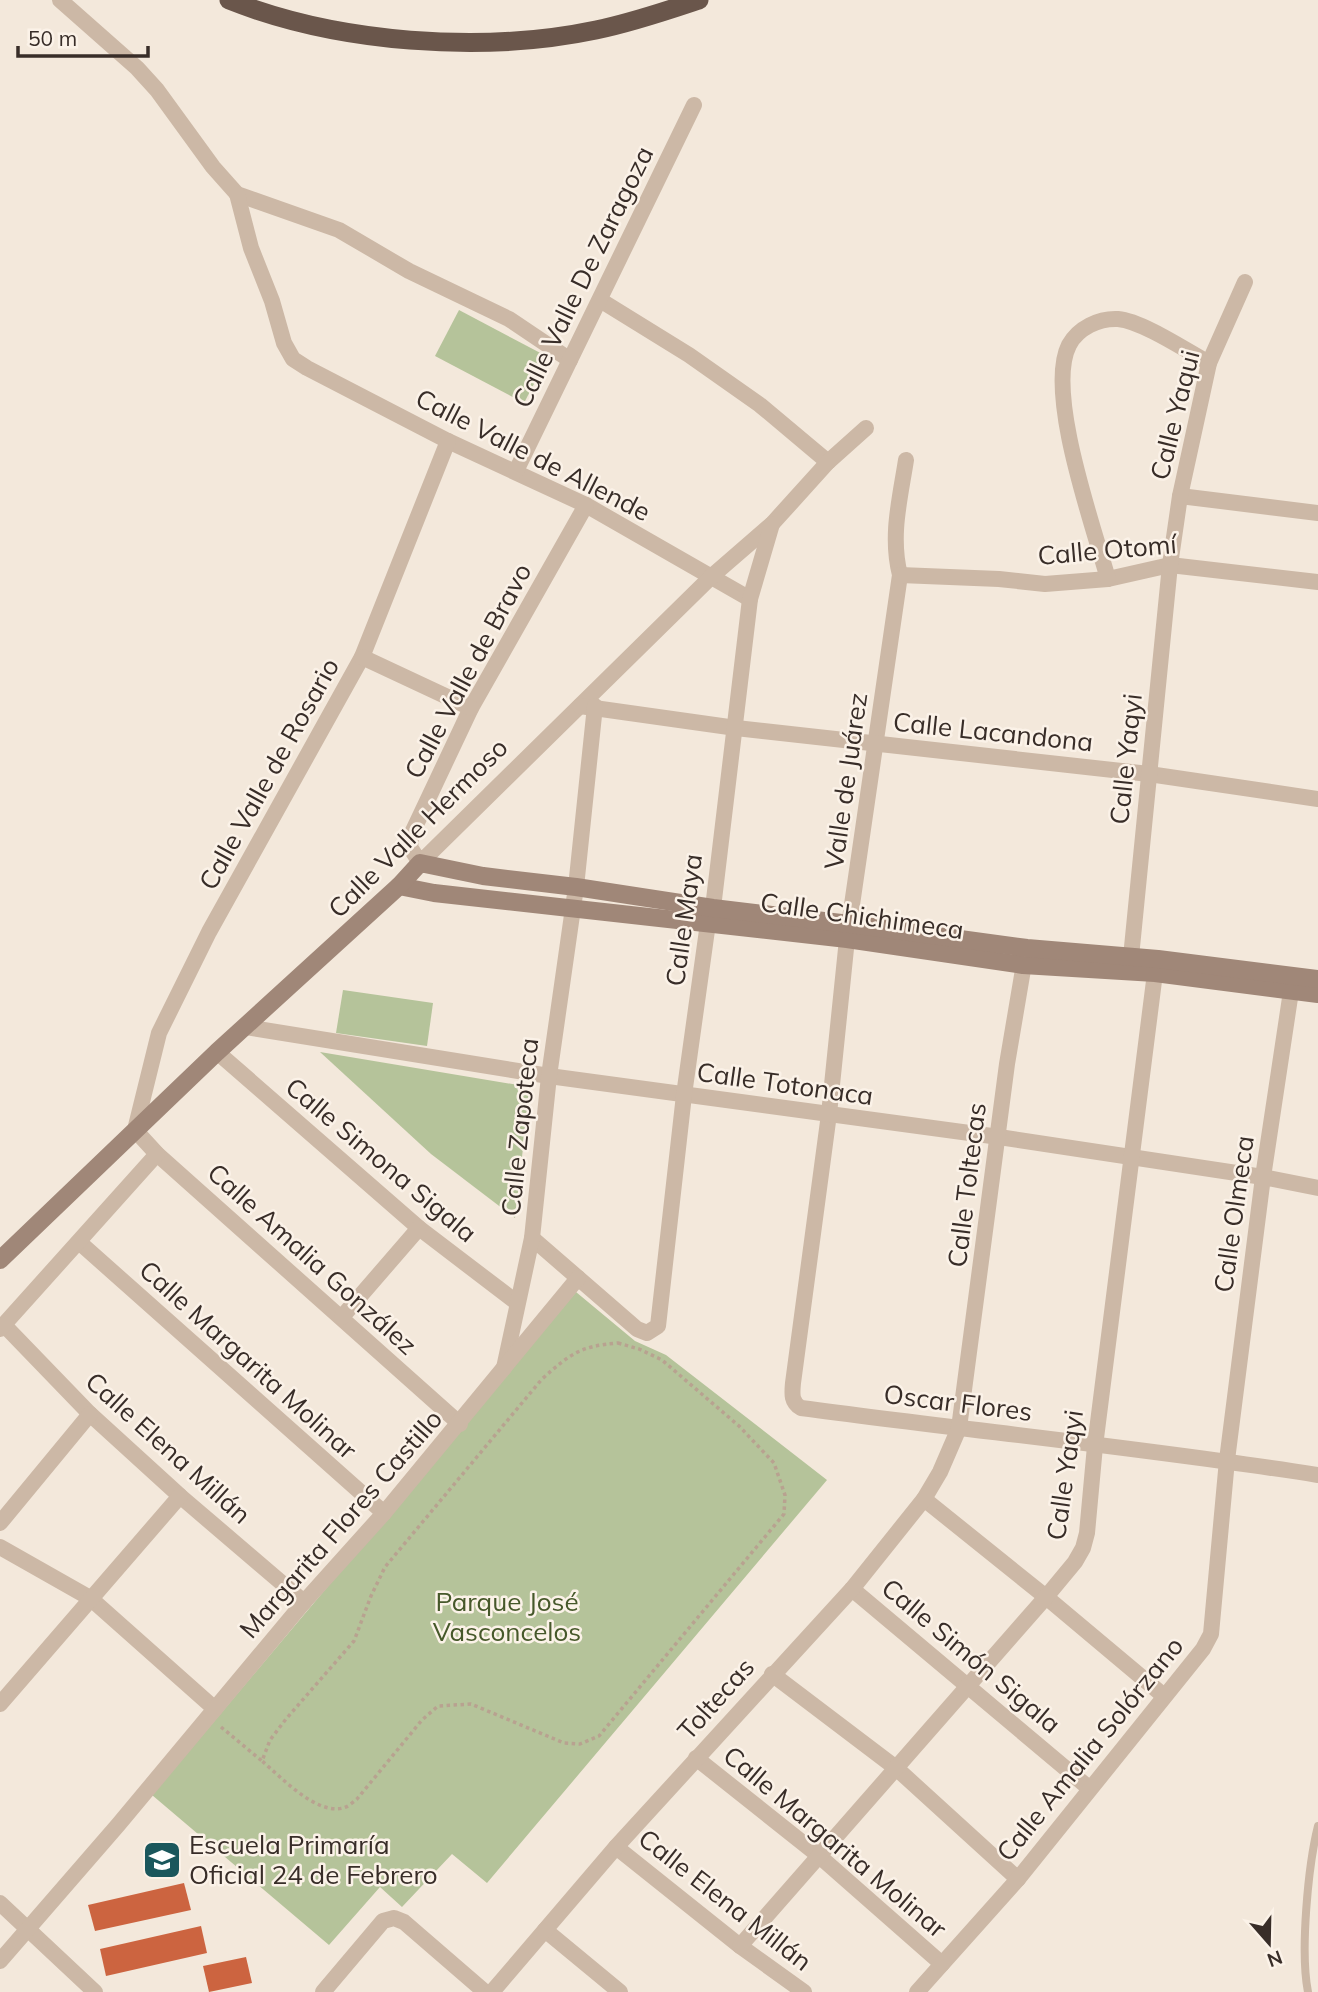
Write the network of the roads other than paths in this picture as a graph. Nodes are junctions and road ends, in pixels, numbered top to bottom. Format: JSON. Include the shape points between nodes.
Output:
{"nodes":[{"id":1,"x":60,"y":0,"type":"edge"},
{"id":2,"x":229,"y":0,"type":"edge"},
{"id":3,"x":699,"y":0,"type":"edge"},
{"id":4,"x":694,"y":105,"type":"dead end"},
{"id":5,"x":237,"y":194,"type":"junction"},
{"id":6,"x":1245,"y":282,"type":"dead end"},
{"id":7,"x":600,"y":300,"type":"junction"},
{"id":8,"x":570,"y":360,"type":"junction"},
{"id":9,"x":1209,"y":363,"type":"junction"},
{"id":10,"x":866,"y":428,"type":"dead end"},
{"id":11,"x":449,"y":441,"type":"junction"},
{"id":12,"x":906,"y":460,"type":"dead end"},
{"id":13,"x":828,"y":462,"type":"junction"},
{"id":14,"x":516,"y":471,"type":"junction"},
{"id":15,"x":1180,"y":496,"type":"junction"},
{"id":16,"x":586,"y":505,"type":"junction"},
{"id":17,"x":1318,"y":513,"type":"edge"},
{"id":18,"x":772,"y":524,"type":"junction"},
{"id":19,"x":1170,"y":565,"type":"junction"},
{"id":20,"x":900,"y":575,"type":"junction"},
{"id":21,"x":712,"y":576,"type":"junction"},
{"id":22,"x":1108,"y":579,"type":"junction"},
{"id":23,"x":1318,"y":582,"type":"edge"},
{"id":24,"x":750,"y":598,"type":"junction"},
{"id":25,"x":362,"y":657,"type":"junction"},
{"id":26,"x":587,"y":706,"type":"junction"},
{"id":27,"x":471,"y":708,"type":"junction"},
{"id":28,"x":736,"y":727,"type":"junction"},
{"id":29,"x":875,"y":744,"type":"junction"},
{"id":30,"x":1149,"y":774,"type":"junction"},
{"id":31,"x":1318,"y":799,"type":"edge"},
{"id":32,"x":420,"y":863,"type":"junction"},
{"id":33,"x":399,"y":887,"type":"junction"},
{"id":34,"x":576,"y":887,"type":"junction"},
{"id":35,"x":572,"y":909,"type":"junction"},
{"id":36,"x":710,"y":915,"type":"junction"},
{"id":37,"x":849,"y":931,"type":"junction"},
{"id":38,"x":1025,"y":957,"type":"junction"},
{"id":39,"x":1131,"y":957,"type":"junction"},
{"id":40,"x":1155,"y":973,"type":"junction"},
{"id":41,"x":1318,"y":979,"type":"edge"},
{"id":42,"x":1292,"y":983,"type":"junction"},
{"id":43,"x":1318,"y":994,"type":"edge"},
{"id":44,"x":246,"y":1027,"type":"junction"},
{"id":45,"x":216,"y":1052,"type":"junction"},
{"id":46,"x":549,"y":1076,"type":"junction"},
{"id":47,"x":684,"y":1095,"type":"junction"},
{"id":48,"x":829,"y":1114,"type":"junction"},
{"id":49,"x":135,"y":1129,"type":"junction"},
{"id":50,"x":999,"y":1137,"type":"junction"},
{"id":51,"x":156,"y":1154,"type":"junction"},
{"id":52,"x":1133,"y":1158,"type":"junction"},
{"id":53,"x":1263,"y":1177,"type":"junction"},
{"id":54,"x":1318,"y":1188,"type":"edge"},
{"id":55,"x":419,"y":1228,"type":"junction"},
{"id":56,"x":532,"y":1238,"type":"junction"},
{"id":57,"x":79,"y":1242,"type":"junction"},
{"id":58,"x":0,"y":1260,"type":"edge"},
{"id":59,"x":578,"y":1278,"type":"junction"},
{"id":60,"x":516,"y":1303,"type":"junction"},
{"id":61,"x":342,"y":1317,"type":"junction"},
{"id":62,"x":2,"y":1327,"type":"edge"},
{"id":63,"x":503,"y":1370,"type":"junction"},
{"id":64,"x":801,"y":1408,"type":"joint"},
{"id":65,"x":90,"y":1414,"type":"junction"},
{"id":66,"x":460,"y":1424,"type":"junction"},
{"id":67,"x":959,"y":1428,"type":"junction"},
{"id":68,"x":1095,"y":1446,"type":"junction"},
{"id":69,"x":1227,"y":1460,"type":"junction"},
{"id":70,"x":1318,"y":1475,"type":"edge"},
{"id":71,"x":180,"y":1496,"type":"junction"},
{"id":72,"x":924,"y":1500,"type":"junction"},
{"id":73,"x":384,"y":1513,"type":"junction"},
{"id":74,"x":0,"y":1523,"type":"edge"},
{"id":75,"x":0,"y":1547,"type":"edge"},
{"id":76,"x":852,"y":1589,"type":"junction"},
{"id":77,"x":1046,"y":1597,"type":"junction"},
{"id":78,"x":90,"y":1598,"type":"junction"},
{"id":79,"x":304,"y":1602,"type":"junction"},
{"id":80,"x":772,"y":1674,"type":"junction"},
{"id":81,"x":970,"y":1685,"type":"junction"},
{"id":82,"x":1164,"y":1696,"type":"junction"},
{"id":83,"x":0,"y":1704,"type":"edge"},
{"id":84,"x":212,"y":1713,"type":"junction"},
{"id":85,"x":696,"y":1758,"type":"junction"},
{"id":86,"x":896,"y":1768,"type":"junction"},
{"id":87,"x":1089,"y":1788,"type":"junction"},
{"id":88,"x":1318,"y":1826,"type":"edge"},
{"id":89,"x":616,"y":1847,"type":"junction"},
{"id":90,"x":818,"y":1856,"type":"junction"},
{"id":91,"x":1018,"y":1879,"type":"junction"},
{"id":92,"x":0,"y":1903,"type":"edge"},
{"id":93,"x":29,"y":1928,"type":"junction"},
{"id":94,"x":545,"y":1930,"type":"junction"},
{"id":95,"x":740,"y":1946,"type":"junction"},
{"id":96,"x":0,"y":1961,"type":"edge"},
{"id":97,"x":942,"y":1964,"type":"junction"},
{"id":98,"x":95,"y":1992,"type":"edge"},
{"id":99,"x":323,"y":1992,"type":"edge"},
{"id":100,"x":485,"y":1992,"type":"edge"},
{"id":101,"x":492,"y":1992,"type":"edge"},
{"id":102,"x":620,"y":1992,"type":"edge"},
{"id":103,"x":804,"y":1992,"type":"edge"},
{"id":104,"x":917,"y":1992,"type":"edge"},
{"id":105,"x":1308,"y":1992,"type":"edge"}],
"edges":[{"from":1,"to":5,"type":"street","via":[[150,82]]},
{"from":2,"to":3,"type":"highway","via":[[265,14],[363,34],[443,42],[527,40],[596,30]]},
{"from":4,"to":7,"type":"street","name":"Calle Valle De Zaragoza"},
{"from":5,"to":8,"type":"street","via":[[339,230],[409,271],[509,319]]},
{"from":5,"to":11,"type":"street","name":"Calle Valle de Allende","via":[[251,248],[293,359]]},
{"from":6,"to":9,"type":"street","name":"Calle Yaqui"},
{"from":7,"to":8,"type":"street","name":"Calle Valle De Zaragoza"},
{"from":7,"to":13,"type":"street","via":[[690,355]]},
{"from":8,"to":14,"type":"street","name":"Calle Valle De Zaragoza"},
{"from":9,"to":15,"type":"street","name":"Calle Yaqui"},
{"from":9,"to":22,"type":"street","via":[[1119,319],[1098,321],[1080,331],[1069,345],[1063,393],[1071,444]]},
{"from":10,"to":13,"type":"street","name":"Calle Valle Hermoso"},
{"from":11,"to":14,"type":"street","name":"Calle Valle de Allende"},
{"from":11,"to":25,"type":"street","name":"Calle Valle de Rosario"},
{"from":12,"to":20,"type":"street","name":"Valle de Juárez","via":[[894,533]]},
{"from":13,"to":18,"type":"street","name":"Calle Valle Hermoso"},
{"from":14,"to":16,"type":"street","name":"Calle Valle de Allende"},
{"from":15,"to":17,"type":"street"},
{"from":15,"to":19,"type":"street","name":"Calle Yaqui"},
{"from":16,"to":21,"type":"street","name":"Calle Valle de Allende"},
{"from":16,"to":27,"type":"street","name":"Calle Valle de Bravo"},
{"from":18,"to":21,"type":"street","name":"Calle Valle Hermoso"},
{"from":18,"to":24,"type":"street","name":"Calle Maya"},
{"from":19,"to":22,"type":"street","name":"Calle Otomí"},
{"from":19,"to":23,"type":"street","name":"Calle Otomí"},
{"from":19,"to":30,"type":"street","name":"Calle Yaqyi"},
{"from":20,"to":22,"type":"street","name":"Calle Otomí","via":[[1045,584]]},
{"from":20,"to":29,"type":"street","name":"Valle de Juárez"},
{"from":21,"to":24,"type":"street","name":"Calle Valle de Allende"},
{"from":21,"to":26,"type":"street","name":"Calle Valle Hermoso"},
{"from":24,"to":28,"type":"street","name":"Calle Maya"},
{"from":25,"to":27,"type":"street"},
{"from":25,"to":49,"type":"street","name":"Calle Valle de Rosario","via":[[209,932],[159,1033]]},
{"from":26,"to":28,"type":"street","name":"Calle Lacandona"},
{"from":26,"to":32,"type":"street","name":"Calle Valle Hermoso"},
{"from":26,"to":34,"type":"street","name":"Calle Zapoteca"},
{"from":27,"to":32,"type":"street","name":"Calle Valle de Bravo","via":[[412,833],[411,847]]},
{"from":28,"to":29,"type":"street","name":"Calle Lacandona"},
{"from":28,"to":36,"type":"street","name":"Calle Maya"},
{"from":29,"to":30,"type":"street","name":"Calle Lacandona"},
{"from":29,"to":37,"type":"street","name":"Valle de Juárez"},
{"from":30,"to":31,"type":"street","name":"Calle Lacandona"},
{"from":30,"to":39,"type":"street","name":"Calle Yaqyi"},
{"from":32,"to":33,"type":"main road","name":"Calle Valle Hermoso"},
{"from":32,"to":34,"type":"main road","name":"Calle Chichimeca"},
{"from":33,"to":35,"type":"main road","name":"Calle Chichimeca"},
{"from":33,"to":44,"type":"main road","name":"Calle Valle Hermoso"},
{"from":34,"to":35,"type":"street","name":"Calle Zapoteca"},
{"from":34,"to":36,"type":"main road","name":"Calle Chichimeca"},
{"from":35,"to":36,"type":"main road","name":"Calle Chichimeca"},
{"from":35,"to":46,"type":"street","name":"Calle Zapoteca"},
{"from":36,"to":37,"type":"main road","name":"Calle Chichimeca"},
{"from":36,"to":47,"type":"street","name":"Calle Maya"},
{"from":37,"to":38,"type":"main road","name":"Calle Chichimeca"},
{"from":37,"to":48,"type":"street","name":"Valle de Juárez"},
{"from":38,"to":39,"type":"main road","name":"Calle Chichimeca"},
{"from":38,"to":40,"type":"main road","name":"Calle Chichimeca"},
{"from":38,"to":50,"type":"street","name":"Calle Toltecas"},
{"from":39,"to":42,"type":"main road","name":"Calle Chichimeca"},
{"from":40,"to":42,"type":"main road","name":"Calle Chichimeca"},
{"from":40,"to":52,"type":"street","name":"Calle Yaqyi"},
{"from":41,"to":42,"type":"main road","name":"Calle Chichimeca"},
{"from":42,"to":43,"type":"main road","name":"Calle Chichimeca"},
{"from":42,"to":53,"type":"street","name":"Calle Olmeca"},
{"from":44,"to":45,"type":"main road","name":"Calle Valle Hermoso"},
{"from":44,"to":46,"type":"street","name":"Calle Totonaca"},
{"from":45,"to":49,"type":"main road","name":"Calle Valle Hermoso"},
{"from":45,"to":55,"type":"street","name":"Calle Simona Sigala"},
{"from":46,"to":47,"type":"street","name":"Calle Totonaca"},
{"from":46,"to":56,"type":"street","name":"Calle Zapoteca"},
{"from":47,"to":48,"type":"street","name":"Calle Totonaca"},
{"from":47,"to":59,"type":"street","name":"Calle Maya","via":[[659,1326],[647,1333],[637,1329]]},
{"from":48,"to":50,"type":"street","name":"Calle Totonaca"},
{"from":48,"to":64,"type":"street","name":"Valle de Juárez","via":[[793,1383],[793,1398]]},
{"from":49,"to":51,"type":"street","name":"Calle Amalia González"},
{"from":49,"to":58,"type":"main road","name":"Calle Valle Hermoso"},
{"from":50,"to":52,"type":"street","name":"Calle Totonaca"},
{"from":50,"to":67,"type":"street","name":"Calle Toltecas"},
{"from":51,"to":57,"type":"street"},
{"from":51,"to":61,"type":"street","name":"Calle Amalia González"},
{"from":52,"to":53,"type":"street","name":"Calle Totonaca"},
{"from":52,"to":68,"type":"street","name":"Calle Yaqyi"},
{"from":53,"to":54,"type":"street","name":"Calle Totonaca"},
{"from":53,"to":69,"type":"street","name":"Calle Olmeca"},
{"from":55,"to":60,"type":"street","name":"Calle Simona Sigala"},
{"from":55,"to":61,"type":"street"},
{"from":56,"to":59,"type":"street"},
{"from":56,"to":60,"type":"street","name":"Calle Zapoteca"},
{"from":57,"to":62,"type":"street"},
{"from":57,"to":73,"type":"street","name":"Calle Margarita Molinar"},
{"from":59,"to":63,"type":"street","name":"Margarita Flores Castillo"},
{"from":60,"to":63,"type":"street","name":"Calle Zapoteca"},
{"from":61,"to":66,"type":"street","name":"Calle Amalia González"},
{"from":62,"to":65,"type":"street","name":"Calle Elena Millán"},
{"from":63,"to":66,"type":"street","name":"Margarita Flores Castillo"},
{"from":64,"to":67,"type":"street","name":"Oscar Flores"},
{"from":65,"to":71,"type":"street","name":"Calle Elena Millán"},
{"from":65,"to":74,"type":"street"},
{"from":66,"to":73,"type":"street","name":"Margarita Flores Castillo"},
{"from":67,"to":68,"type":"street","name":"Oscar Flores"},
{"from":67,"to":72,"type":"street","name":"Toltecas"},
{"from":68,"to":69,"type":"street","name":"Oscar Flores"},
{"from":68,"to":77,"type":"street","name":"Calle Yaqyi","via":[[1083,1548]]},
{"from":69,"to":70,"type":"street","name":"Oscar Flores"},
{"from":69,"to":82,"type":"street","name":"Calle Amalia Solórzano","via":[[1211,1634]]},
{"from":71,"to":78,"type":"street"},
{"from":71,"to":79,"type":"street","name":"Calle Elena Millán"},
{"from":72,"to":76,"type":"street","name":"Toltecas"},
{"from":72,"to":77,"type":"street"},
{"from":73,"to":79,"type":"street","name":"Margarita Flores Castillo"},
{"from":75,"to":78,"type":"street"},
{"from":76,"to":80,"type":"street","name":"Toltecas"},
{"from":76,"to":81,"type":"street","name":"Calle Simón Sigala"},
{"from":77,"to":81,"type":"street","name":"Calle Yaqyi"},
{"from":77,"to":82,"type":"street"},
{"from":78,"to":83,"type":"street"},
{"from":78,"to":84,"type":"street"},
{"from":79,"to":84,"type":"street","name":"Margarita Flores Castillo"},
{"from":80,"to":85,"type":"street","name":"Toltecas"},
{"from":80,"to":86,"type":"street"},
{"from":81,"to":86,"type":"street","name":"Calle Yaqyi"},
{"from":81,"to":87,"type":"street","name":"Calle Simón Sigala"},
{"from":82,"to":87,"type":"street","name":"Calle Amalia Solórzano"},
{"from":84,"to":93,"type":"street","name":"Margarita Flores Castillo"},
{"from":85,"to":89,"type":"street","name":"Toltecas"},
{"from":85,"to":90,"type":"street","name":"Calle Margarita Molinar"},
{"from":86,"to":90,"type":"street","name":"Calle Yaqyi"},
{"from":86,"to":91,"type":"street"},
{"from":87,"to":91,"type":"street","name":"Calle Amalia Solórzano"},
{"from":88,"to":105,"type":"lane","via":[[1307,1913]]},
{"from":89,"to":94,"type":"street","name":"Toltecas"},
{"from":89,"to":95,"type":"street","name":"Calle Elena Millán"},
{"from":90,"to":95,"type":"street","name":"Calle Yaqyi"},
{"from":90,"to":97,"type":"street","name":"Calle Margarita Molinar"},
{"from":91,"to":97,"type":"street","name":"Calle Amalia Solórzano"},
{"from":92,"to":93,"type":"street"},
{"from":93,"to":96,"type":"street","name":"Margarita Flores Castillo"},
{"from":93,"to":98,"type":"street"},
{"from":94,"to":101,"type":"street","name":"Toltecas"},
{"from":94,"to":102,"type":"street"},
{"from":95,"to":103,"type":"street","name":"Calle Elena Millán"},
{"from":97,"to":104,"type":"street","name":"Calle Amalia Solórzano"},
{"from":99,"to":100,"type":"street","via":[[383,1921],[394,1919],[404,1922]]}]}
